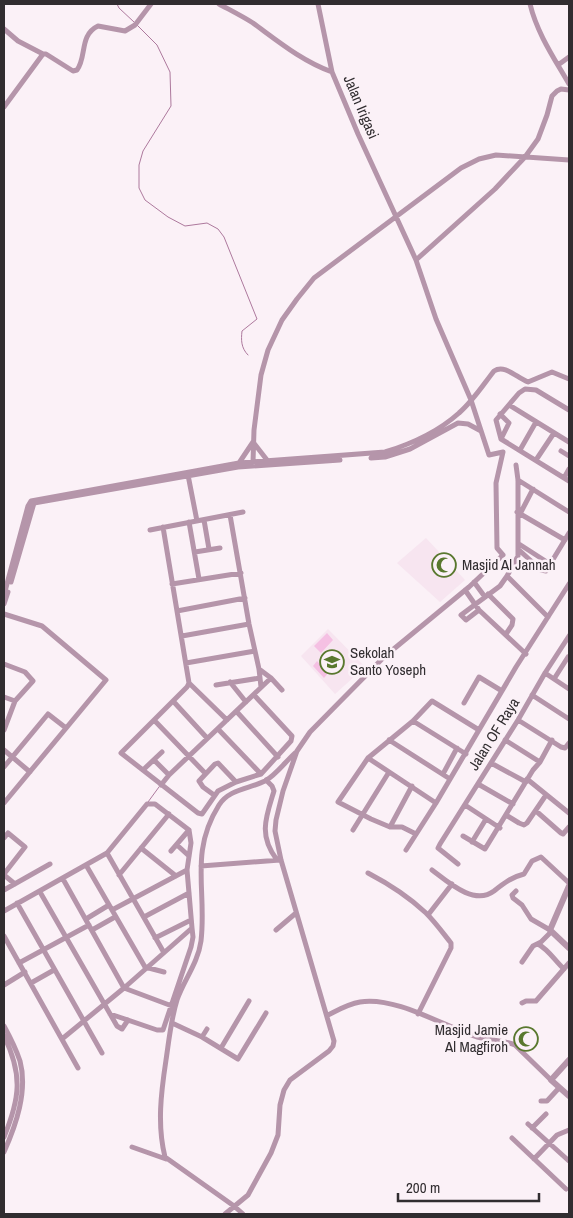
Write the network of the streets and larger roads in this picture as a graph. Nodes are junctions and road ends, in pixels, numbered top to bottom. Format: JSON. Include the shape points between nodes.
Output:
{"nodes":[{"id":1,"x":151,"y":4,"type":"edge"},
{"id":2,"x":219,"y":4,"type":"edge"},
{"id":3,"x":318,"y":4,"type":"edge"},
{"id":4,"x":530,"y":4,"type":"edge"},
{"id":5,"x":5,"y":32,"type":"edge"},
{"id":6,"x":43,"y":54,"type":"junction"},
{"id":7,"x":569,"y":58,"type":"edge"},
{"id":8,"x":558,"y":65,"type":"junction"},
{"id":9,"x":332,"y":72,"type":"junction"},
{"id":10,"x":569,"y":84,"type":"edge"},
{"id":11,"x":569,"y":90,"type":"edge"},
{"id":12,"x":4,"y":107,"type":"edge"},
{"id":13,"x":525,"y":157,"type":"junction"},
{"id":14,"x":569,"y":160,"type":"edge"},
{"id":15,"x":396,"y":216,"type":"junction"},
{"id":16,"x":416,"y":260,"type":"junction"},
{"id":17,"x":569,"y":379,"type":"edge"},
{"id":18,"x":471,"y":400,"type":"junction"},
{"id":19,"x":509,"y":405,"type":"junction"},
{"id":20,"x":569,"y":410,"type":"edge"},
{"id":21,"x":458,"y":414,"type":"junction"},
{"id":22,"x":500,"y":414,"type":"junction"},
{"id":23,"x":536,"y":422,"type":"junction"},
{"id":24,"x":462,"y":423,"type":"junction"},
{"id":25,"x":481,"y":431,"type":"junction"},
{"id":26,"x":554,"y":433,"type":"junction"},
{"id":27,"x":501,"y":439,"type":"junction"},
{"id":28,"x":253,"y":442,"type":"junction"},
{"id":29,"x":569,"y":442,"type":"edge"},
{"id":30,"x":520,"y":450,"type":"junction"},
{"id":31,"x":561,"y":451,"type":"dead end"},
{"id":32,"x":568,"y":453,"type":"edge"},
{"id":33,"x":267,"y":460,"type":"junction"},
{"id":34,"x":536,"y":460,"type":"junction"},
{"id":35,"x":239,"y":463,"type":"junction"},
{"id":36,"x":253,"y":463,"type":"junction"},
{"id":37,"x":516,"y":465,"type":"dead end"},
{"id":38,"x":569,"y":469,"type":"edge"},
{"id":39,"x":188,"y":474,"type":"junction"},
{"id":40,"x":564,"y":478,"type":"junction"},
{"id":41,"x":518,"y":480,"type":"junction"},
{"id":42,"x":569,"y":481,"type":"edge"},
{"id":43,"x":533,"y":489,"type":"junction"},
{"id":44,"x":33,"y":502,"type":"junction"},
{"id":45,"x":242,"y":512,"type":"dead end"},
{"id":46,"x":569,"y":512,"type":"edge"},
{"id":47,"x":519,"y":513,"type":"junction"},
{"id":48,"x":230,"y":515,"type":"junction"},
{"id":49,"x":204,"y":520,"type":"junction"},
{"id":50,"x":197,"y":521,"type":"junction"},
{"id":51,"x":189,"y":522,"type":"junction"},
{"id":52,"x":162,"y":527,"type":"junction"},
{"id":53,"x":150,"y":530,"type":"dead end"},
{"id":54,"x":569,"y":533,"type":"edge"},
{"id":55,"x":565,"y":540,"type":"junction"},
{"id":56,"x":519,"y":544,"type":"junction"},
{"id":57,"x":220,"y":548,"type":"dead end"},
{"id":58,"x":209,"y":550,"type":"junction"},
{"id":59,"x":519,"y":550,"type":"junction"},
{"id":60,"x":195,"y":552,"type":"junction"},
{"id":61,"x":550,"y":564,"type":"junction"},
{"id":62,"x":241,"y":573,"type":"junction"},
{"id":63,"x":507,"y":576,"type":"junction"},
{"id":64,"x":199,"y":579,"type":"junction"},
{"id":65,"x":474,"y":582,"type":"junction"},
{"id":66,"x":172,"y":584,"type":"junction"},
{"id":67,"x":569,"y":584,"type":"edge"},
{"id":68,"x":465,"y":590,"type":"junction"},
{"id":69,"x":4,"y":595,"type":"edge"},
{"id":70,"x":486,"y":596,"type":"junction"},
{"id":71,"x":245,"y":598,"type":"junction"},
{"id":72,"x":4,"y":604,"type":"edge"},
{"id":73,"x":476,"y":604,"type":"junction"},
{"id":74,"x":479,"y":610,"type":"junction"},
{"id":75,"x":177,"y":611,"type":"junction"},
{"id":76,"x":4,"y":614,"type":"edge"},
{"id":77,"x":548,"y":617,"type":"junction"},
{"id":78,"x":249,"y":624,"type":"junction"},
{"id":79,"x":506,"y":634,"type":"junction"},
{"id":80,"x":182,"y":636,"type":"junction"},
{"id":81,"x":569,"y":636,"type":"edge"},
{"id":82,"x":255,"y":651,"type":"junction"},
{"id":83,"x":559,"y":651,"type":"junction"},
{"id":84,"x":526,"y":654,"type":"junction"},
{"id":85,"x":568,"y":657,"type":"edge"},
{"id":86,"x":186,"y":663,"type":"junction"},
{"id":87,"x":4,"y":664,"type":"edge"},
{"id":88,"x":259,"y":669,"type":"junction"},
{"id":89,"x":545,"y":673,"type":"junction"},
{"id":90,"x":260,"y":678,"type":"junction"},
{"id":91,"x":271,"y":678,"type":"junction"},
{"id":92,"x":554,"y":679,"type":"junction"},
{"id":93,"x":230,"y":682,"type":"junction"},
{"id":94,"x":190,"y":683,"type":"junction"},
{"id":95,"x":216,"y":685,"type":"dead end"},
{"id":96,"x":261,"y":687,"type":"junction"},
{"id":97,"x":569,"y":689,"type":"edge"},
{"id":98,"x":282,"y":690,"type":"dead end"},
{"id":99,"x":502,"y":691,"type":"junction"},
{"id":100,"x":254,"y":695,"type":"junction"},
{"id":101,"x":532,"y":695,"type":"junction"},
{"id":102,"x":4,"y":697,"type":"edge"},
{"id":103,"x":173,"y":701,"type":"junction"},
{"id":104,"x":15,"y":702,"type":"junction"},
{"id":105,"x":246,"y":702,"type":"junction"},
{"id":106,"x":464,"y":703,"type":"dead end"},
{"id":107,"x":237,"y":712,"type":"junction"},
{"id":108,"x":569,"y":719,"type":"edge"},
{"id":109,"x":154,"y":720,"type":"junction"},
{"id":110,"x":227,"y":720,"type":"junction"},
{"id":111,"x":518,"y":720,"type":"junction"},
{"id":112,"x":413,"y":721,"type":"junction"},
{"id":113,"x":66,"y":728,"type":"junction"},
{"id":114,"x":218,"y":729,"type":"junction"},
{"id":115,"x":4,"y":730,"type":"edge"},
{"id":116,"x":479,"y":730,"type":"junction"},
{"id":117,"x":207,"y":738,"type":"junction"},
{"id":118,"x":389,"y":740,"type":"junction"},
{"id":119,"x":504,"y":740,"type":"junction"},
{"id":120,"x":552,"y":740,"type":"junction"},
{"id":121,"x":569,"y":743,"type":"edge"},
{"id":122,"x":457,"y":748,"type":"junction"},
{"id":123,"x":4,"y":750,"type":"edge"},
{"id":124,"x":297,"y":751,"type":"junction"},
{"id":125,"x":162,"y":752,"type":"dead end"},
{"id":126,"x":466,"y":754,"type":"junction"},
{"id":127,"x":12,"y":757,"type":"junction"},
{"id":128,"x":189,"y":757,"type":"junction"},
{"id":129,"x":278,"y":757,"type":"junction"},
{"id":130,"x":368,"y":758,"type":"junction"},
{"id":131,"x":154,"y":760,"type":"junction"},
{"id":132,"x":540,"y":762,"type":"junction"},
{"id":133,"x":491,"y":763,"type":"junction"},
{"id":134,"x":4,"y":766,"type":"edge"},
{"id":135,"x":143,"y":770,"type":"junction"},
{"id":136,"x":30,"y":772,"type":"junction"},
{"id":137,"x":389,"y":772,"type":"junction"},
{"id":138,"x":205,"y":774,"type":"junction"},
{"id":139,"x":261,"y":774,"type":"junction"},
{"id":140,"x":443,"y":774,"type":"junction"},
{"id":141,"x":169,"y":775,"type":"junction"},
{"id":142,"x":266,"y":780,"type":"junction"},
{"id":143,"x":450,"y":780,"type":"junction"},
{"id":144,"x":527,"y":781,"type":"junction"},
{"id":145,"x":236,"y":782,"type":"junction"},
{"id":146,"x":478,"y":784,"type":"junction"},
{"id":147,"x":161,"y":785,"type":"junction"},
{"id":148,"x":412,"y":786,"type":"junction"},
{"id":149,"x":214,"y":795,"type":"junction"},
{"id":150,"x":546,"y":795,"type":"junction"},
{"id":151,"x":4,"y":803,"type":"edge"},
{"id":152,"x":436,"y":803,"type":"junction"},
{"id":153,"x":513,"y":804,"type":"junction"},
{"id":154,"x":465,"y":805,"type":"junction"},
{"id":155,"x":536,"y":811,"type":"junction"},
{"id":156,"x":569,"y":813,"type":"edge"},
{"id":157,"x":170,"y":814,"type":"junction"},
{"id":158,"x":506,"y":815,"type":"junction"},
{"id":159,"x":363,"y":816,"type":"junction"},
{"id":160,"x":486,"y":819,"type":"junction"},
{"id":161,"x":390,"y":827,"type":"junction"},
{"id":162,"x":569,"y":827,"type":"edge"},
{"id":163,"x":500,"y":828,"type":"junction"},
{"id":164,"x":189,"y":830,"type":"junction"},
{"id":165,"x":353,"y":830,"type":"dead end"},
{"id":166,"x":416,"y":834,"type":"junction"},
{"id":167,"x":463,"y":836,"type":"dead end"},
{"id":168,"x":4,"y":838,"type":"edge"},
{"id":169,"x":472,"y":842,"type":"junction"},
{"id":170,"x":177,"y":845,"type":"junction"},
{"id":171,"x":141,"y":848,"type":"junction"},
{"id":172,"x":406,"y":850,"type":"dead end"},
{"id":173,"x":171,"y":852,"type":"dead end"},
{"id":174,"x":107,"y":853,"type":"junction"},
{"id":175,"x":189,"y":856,"type":"junction"},
{"id":176,"x":279,"y":860,"type":"junction"},
{"id":177,"x":50,"y":864,"type":"dead end"},
{"id":178,"x":458,"y":864,"type":"dead end"},
{"id":179,"x":86,"y":865,"type":"junction"},
{"id":180,"x":201,"y":866,"type":"junction"},
{"id":181,"x":187,"y":870,"type":"junction"},
{"id":182,"x":432,"y":870,"type":"dead end"},
{"id":183,"x":368,"y":873,"type":"dead end"},
{"id":184,"x":4,"y":874,"type":"edge"},
{"id":185,"x":119,"y":875,"type":"junction"},
{"id":186,"x":176,"y":876,"type":"junction"},
{"id":187,"x":63,"y":879,"type":"junction"},
{"id":188,"x":15,"y":884,"type":"junction"},
{"id":189,"x":452,"y":884,"type":"junction"},
{"id":190,"x":569,"y":885,"type":"edge"},
{"id":191,"x":4,"y":890,"type":"edge"},
{"id":192,"x":516,"y":891,"type":"dead end"},
{"id":193,"x":40,"y":892,"type":"junction"},
{"id":194,"x":189,"y":894,"type":"junction"},
{"id":195,"x":132,"y":898,"type":"junction"},
{"id":196,"x":17,"y":903,"type":"junction"},
{"id":197,"x":110,"y":908,"type":"junction"},
{"id":198,"x":4,"y":911,"type":"edge"},
{"id":199,"x":296,"y":913,"type":"junction"},
{"id":200,"x":428,"y":915,"type":"junction"},
{"id":201,"x":115,"y":917,"type":"junction"},
{"id":202,"x":144,"y":917,"type":"junction"},
{"id":203,"x":86,"y":919,"type":"junction"},
{"id":204,"x":190,"y":920,"type":"junction"},
{"id":205,"x":91,"y":928,"type":"junction"},
{"id":206,"x":192,"y":928,"type":"junction"},
{"id":207,"x":276,"y":930,"type":"dead end"},
{"id":208,"x":550,"y":931,"type":"junction"},
{"id":209,"x":4,"y":936,"type":"edge"},
{"id":210,"x":66,"y":938,"type":"junction"},
{"id":211,"x":155,"y":938,"type":"junction"},
{"id":212,"x":538,"y":944,"type":"junction"},
{"id":213,"x":569,"y":948,"type":"edge"},
{"id":214,"x":43,"y":950,"type":"junction"},
{"id":215,"x":163,"y":952,"type":"junction"},
{"id":216,"x":155,"y":959,"type":"junction"},
{"id":217,"x":522,"y":962,"type":"dead end"},
{"id":218,"x":19,"y":963,"type":"junction"},
{"id":219,"x":569,"y":963,"type":"edge"},
{"id":220,"x":145,"y":967,"type":"junction"},
{"id":221,"x":155,"y":969,"type":"junction"},
{"id":222,"x":564,"y":969,"type":"junction"},
{"id":223,"x":54,"y":970,"type":"junction"},
{"id":224,"x":25,"y":972,"type":"junction"},
{"id":225,"x":164,"y":972,"type":"dead end"},
{"id":226,"x":31,"y":983,"type":"junction"},
{"id":227,"x":4,"y":985,"type":"edge"},
{"id":228,"x":124,"y":988,"type":"junction"},
{"id":229,"x":249,"y":1001,"type":"dead end"},
{"id":230,"x":522,"y":1003,"type":"dead end"},
{"id":231,"x":104,"y":1004,"type":"junction"},
{"id":232,"x":172,"y":1006,"type":"junction"},
{"id":233,"x":266,"y":1013,"type":"dead end"},
{"id":234,"x":110,"y":1014,"type":"junction"},
{"id":235,"x":418,"y":1014,"type":"junction"},
{"id":236,"x":328,"y":1015,"type":"junction"},
{"id":237,"x":128,"y":1020,"type":"junction"},
{"id":238,"x":84,"y":1021,"type":"junction"},
{"id":239,"x":172,"y":1023,"type":"junction"},
{"id":240,"x":4,"y":1026,"type":"edge"},
{"id":241,"x":207,"y":1029,"type":"dead end"},
{"id":242,"x":4,"y":1036,"type":"edge"},
{"id":243,"x":202,"y":1037,"type":"junction"},
{"id":244,"x":62,"y":1039,"type":"junction"},
{"id":245,"x":220,"y":1048,"type":"junction"},
{"id":246,"x":102,"y":1053,"type":"dead end"},
{"id":247,"x":569,"y":1060,"type":"edge"},
{"id":248,"x":78,"y":1068,"type":"dead end"},
{"id":249,"x":551,"y":1080,"type":"junction"},
{"id":250,"x":559,"y":1088,"type":"junction"},
{"id":251,"x":569,"y":1096,"type":"edge"},
{"id":252,"x":541,"y":1101,"type":"dead end"},
{"id":253,"x":546,"y":1114,"type":"dead end"},
{"id":254,"x":569,"y":1130,"type":"edge"},
{"id":255,"x":4,"y":1137,"type":"edge"},
{"id":256,"x":512,"y":1138,"type":"dead end"},
{"id":257,"x":548,"y":1142,"type":"junction"},
{"id":258,"x":132,"y":1147,"type":"dead end"},
{"id":259,"x":4,"y":1152,"type":"edge"},
{"id":260,"x":166,"y":1159,"type":"junction"},
{"id":261,"x":534,"y":1159,"type":"junction"},
{"id":262,"x":569,"y":1161,"type":"edge"},
{"id":263,"x":566,"y":1189,"type":"dead end"},
{"id":264,"x":234,"y":1206,"type":"junction"},
{"id":265,"x":225,"y":1214,"type":"edge"},
{"id":266,"x":243,"y":1214,"type":"edge"}],
"edges":[{"from":1,"to":6,"type":"street","via":[[125,31],[98,26],[91,30],[86,36],[77,70],[73,71]]},
{"from":2,"to":9,"type":"street","via":[[252,22],[309,63]]},
{"from":3,"to":9,"type":"street","name":"Jalan Irigasi"},
{"from":4,"to":8,"type":"street","via":[[537,26]]},
{"from":5,"to":6,"type":"street"},
{"from":6,"to":12,"type":"street"},
{"from":7,"to":8,"type":"street"},
{"from":8,"to":10,"type":"street"},
{"from":9,"to":15,"type":"street","name":"Jalan Irigasi"},
{"from":11,"to":13,"type":"street","via":[[562,89],[552,96],[538,139]]},
{"from":13,"to":14,"type":"street"},
{"from":13,"to":15,"type":"street","via":[[496,155],[479,159],[461,168]]},
{"from":13,"to":16,"type":"street","via":[[495,189]]},
{"from":15,"to":16,"type":"street","name":"Jalan Irigasi"},
{"from":15,"to":28,"type":"street","via":[[314,278],[282,320],[261,374]]},
{"from":16,"to":18,"type":"street","name":"Jalan Irigasi","via":[[436,319]]},
{"from":17,"to":18,"type":"street","via":[[552,372],[528,382],[497,369]]},
{"from":18,"to":21,"type":"street"},
{"from":18,"to":25,"type":"street","name":"Jalan Irigasi"},
{"from":19,"to":20,"type":"street","via":[[522,390],[529,388]]},
{"from":19,"to":22,"type":"street"},
{"from":19,"to":23,"type":"street"},
{"from":21,"to":24,"type":"street"},
{"from":21,"to":33,"type":"street","via":[[428,434],[385,452]]},
{"from":22,"to":27,"type":"street","via":[[496,420]]},
{"from":22,"to":27,"type":"street","via":[[509,424]]},
{"from":23,"to":26,"type":"street"},
{"from":23,"to":30,"type":"street"},
{"from":24,"to":25,"type":"street"},
{"from":24,"to":36,"type":"street","via":[[410,449],[385,457]]},
{"from":25,"to":65,"type":"street","name":"Jalan Irigasi","via":[[489,455],[503,452],[496,484],[496,548],[504,555]]},
{"from":26,"to":29,"type":"street"},
{"from":26,"to":34,"type":"street"},
{"from":27,"to":30,"type":"street"},
{"from":28,"to":33,"type":"street"},
{"from":28,"to":35,"type":"street"},
{"from":28,"to":36,"type":"street"},
{"from":30,"to":34,"type":"street"},
{"from":31,"to":32,"type":"street"},
{"from":33,"to":36,"type":"street"},
{"from":34,"to":40,"type":"street"},
{"from":35,"to":36,"type":"street"},
{"from":35,"to":39,"type":"street"},
{"from":36,"to":39,"type":"street"},
{"from":37,"to":41,"type":"street"},
{"from":38,"to":40,"type":"street"},
{"from":39,"to":44,"type":"street"},
{"from":39,"to":50,"type":"street"},
{"from":40,"to":42,"type":"street"},
{"from":41,"to":43,"type":"street"},
{"from":41,"to":47,"type":"street"},
{"from":43,"to":46,"type":"street"},
{"from":43,"to":47,"type":"street"},
{"from":44,"to":69,"type":"street","via":[[28,506]]},
{"from":44,"to":72,"type":"street"},
{"from":45,"to":48,"type":"street"},
{"from":47,"to":55,"type":"street"},
{"from":47,"to":56,"type":"street"},
{"from":48,"to":49,"type":"street"},
{"from":48,"to":62,"type":"street"},
{"from":49,"to":50,"type":"street"},
{"from":49,"to":58,"type":"street"},
{"from":50,"to":51,"type":"street"},
{"from":51,"to":52,"type":"street"},
{"from":51,"to":60,"type":"street"},
{"from":52,"to":53,"type":"street"},
{"from":52,"to":66,"type":"street"},
{"from":54,"to":55,"type":"street"},
{"from":55,"to":61,"type":"street"},
{"from":56,"to":59,"type":"street"},
{"from":56,"to":61,"type":"street"},
{"from":57,"to":58,"type":"street"},
{"from":58,"to":60,"type":"street"},
{"from":59,"to":61,"type":"street","via":[[543,571]]},
{"from":59,"to":63,"type":"street"},
{"from":60,"to":64,"type":"street"},
{"from":62,"to":64,"type":"street"},
{"from":62,"to":71,"type":"street"},
{"from":63,"to":70,"type":"street"},
{"from":63,"to":77,"type":"street"},
{"from":64,"to":66,"type":"street"},
{"from":65,"to":68,"type":"street"},
{"from":65,"to":70,"type":"street"},
{"from":66,"to":75,"type":"street"},
{"from":67,"to":77,"type":"street"},
{"from":68,"to":73,"type":"street"},
{"from":68,"to":124,"type":"street","via":[[384,657],[310,732]]},
{"from":70,"to":73,"type":"street"},
{"from":70,"to":79,"type":"street","via":[[512,619]]},
{"from":71,"to":75,"type":"street"},
{"from":71,"to":78,"type":"street"},
{"from":73,"to":74,"type":"street"},
{"from":73,"to":74,"type":"street","via":[[461,615],[466,620]]},
{"from":74,"to":79,"type":"street"},
{"from":75,"to":80,"type":"street"},
{"from":76,"to":113,"type":"street","via":[[42,626],[106,680]]},
{"from":77,"to":84,"type":"street"},
{"from":78,"to":80,"type":"street"},
{"from":78,"to":82,"type":"street"},
{"from":79,"to":84,"type":"street"},
{"from":80,"to":86,"type":"street"},
{"from":81,"to":83,"type":"street","name":"Jalan OF Raya"},
{"from":82,"to":86,"type":"street"},
{"from":82,"to":88,"type":"street"},
{"from":83,"to":85,"type":"street"},
{"from":83,"to":89,"type":"street","name":"Jalan OF Raya"},
{"from":84,"to":99,"type":"street"},
{"from":85,"to":92,"type":"street"},
{"from":86,"to":94,"type":"street"},
{"from":87,"to":104,"type":"street","via":[[25,672],[33,681]]},
{"from":88,"to":90,"type":"street"},
{"from":88,"to":91,"type":"street"},
{"from":89,"to":92,"type":"street"},
{"from":89,"to":101,"type":"street","name":"Jalan OF Raya"},
{"from":90,"to":93,"type":"street"},
{"from":90,"to":96,"type":"street"},
{"from":91,"to":96,"type":"street"},
{"from":91,"to":98,"type":"street"},
{"from":92,"to":97,"type":"street"},
{"from":93,"to":95,"type":"street"},
{"from":93,"to":105,"type":"street"},
{"from":94,"to":103,"type":"street"},
{"from":94,"to":110,"type":"street"},
{"from":96,"to":100,"type":"street"},
{"from":99,"to":106,"type":"street","via":[[479,677]]},
{"from":99,"to":116,"type":"street"},
{"from":100,"to":105,"type":"street"},
{"from":100,"to":129,"type":"street","via":[[292,736]]},
{"from":101,"to":108,"type":"street"},
{"from":101,"to":111,"type":"street","name":"Jalan OF Raya"},
{"from":102,"to":104,"type":"street"},
{"from":103,"to":109,"type":"street"},
{"from":103,"to":117,"type":"street"},
{"from":104,"to":115,"type":"street"},
{"from":105,"to":107,"type":"street"},
{"from":107,"to":110,"type":"street"},
{"from":107,"to":129,"type":"street"},
{"from":109,"to":128,"type":"street"},
{"from":109,"to":135,"type":"street","via":[[121,753]]},
{"from":110,"to":114,"type":"street"},
{"from":111,"to":119,"type":"street","name":"Jalan OF Raya"},
{"from":111,"to":120,"type":"street"},
{"from":112,"to":116,"type":"street","via":[[432,701]]},
{"from":112,"to":118,"type":"street"},
{"from":112,"to":122,"type":"street"},
{"from":113,"to":127,"type":"street","via":[[48,714]]},
{"from":113,"to":136,"type":"street"},
{"from":114,"to":117,"type":"street"},
{"from":114,"to":139,"type":"street"},
{"from":116,"to":126,"type":"street"},
{"from":117,"to":128,"type":"street"},
{"from":118,"to":130,"type":"street"},
{"from":118,"to":140,"type":"street"},
{"from":119,"to":132,"type":"street"},
{"from":119,"to":133,"type":"street","name":"Jalan OF Raya"},
{"from":120,"to":121,"type":"street","via":[[565,748]]},
{"from":120,"to":132,"type":"street"},
{"from":122,"to":126,"type":"street"},
{"from":122,"to":140,"type":"street"},
{"from":123,"to":127,"type":"street"},
{"from":124,"to":142,"type":"street"},
{"from":124,"to":176,"type":"street","via":[[276,820]]},
{"from":125,"to":131,"type":"street"},
{"from":126,"to":143,"type":"street"},
{"from":127,"to":134,"type":"street"},
{"from":127,"to":136,"type":"street"},
{"from":128,"to":138,"type":"street"},
{"from":128,"to":141,"type":"street"},
{"from":129,"to":139,"type":"street"},
{"from":130,"to":137,"type":"street"},
{"from":130,"to":159,"type":"street","via":[[338,802]]},
{"from":131,"to":135,"type":"street"},
{"from":131,"to":141,"type":"street"},
{"from":132,"to":144,"type":"street"},
{"from":133,"to":144,"type":"street"},
{"from":133,"to":146,"type":"street","name":"Jalan OF Raya"},
{"from":135,"to":147,"type":"street"},
{"from":136,"to":151,"type":"street"},
{"from":137,"to":148,"type":"street"},
{"from":137,"to":159,"type":"street"},
{"from":138,"to":145,"type":"street","via":[[218,764]]},
{"from":138,"to":149,"type":"street","via":[[200,784]]},
{"from":139,"to":145,"type":"street"},
{"from":140,"to":143,"type":"street"},
{"from":141,"to":147,"type":"street"},
{"from":142,"to":176,"type":"street","via":[[274,790],[265,820],[266,836],[271,852]]},
{"from":142,"to":180,"type":"street","via":[[234,792],[220,803],[205,832]]},
{"from":143,"to":152,"type":"street"},
{"from":144,"to":150,"type":"street"},
{"from":144,"to":153,"type":"street"},
{"from":145,"to":149,"type":"street"},
{"from":146,"to":153,"type":"street"},
{"from":146,"to":154,"type":"street","name":"Jalan OF Raya"},
{"from":147,"to":149,"type":"street","via":[[201,814]]},
{"from":148,"to":152,"type":"street"},
{"from":148,"to":161,"type":"street"},
{"from":150,"to":155,"type":"street"},
{"from":150,"to":156,"type":"street"},
{"from":152,"to":166,"type":"street"},
{"from":153,"to":158,"type":"street"},
{"from":154,"to":160,"type":"street"},
{"from":154,"to":178,"type":"street","name":"Jalan OF Raya","via":[[438,848]]},
{"from":155,"to":158,"type":"street","via":[[524,825]]},
{"from":155,"to":162,"type":"street","via":[[563,834]]},
{"from":157,"to":164,"type":"street"},
{"from":157,"to":171,"type":"street"},
{"from":157,"to":174,"type":"street","via":[[155,804],[147,804]]},
{"from":158,"to":163,"type":"street"},
{"from":159,"to":161,"type":"street"},
{"from":159,"to":165,"type":"street"},
{"from":160,"to":163,"type":"street"},
{"from":160,"to":169,"type":"street"},
{"from":161,"to":166,"type":"street","via":[[402,827]]},
{"from":163,"to":169,"type":"street","via":[[485,849]]},
{"from":164,"to":170,"type":"street"},
{"from":164,"to":175,"type":"street"},
{"from":166,"to":172,"type":"street"},
{"from":167,"to":169,"type":"street"},
{"from":168,"to":184,"type":"street","via":[[8,833],[25,848]]},
{"from":170,"to":173,"type":"street"},
{"from":170,"to":175,"type":"street"},
{"from":171,"to":185,"type":"street"},
{"from":171,"to":186,"type":"street"},
{"from":174,"to":179,"type":"street"},
{"from":174,"to":185,"type":"street"},
{"from":175,"to":181,"type":"street"},
{"from":176,"to":180,"type":"street"},
{"from":176,"to":199,"type":"street"},
{"from":177,"to":188,"type":"street"},
{"from":179,"to":187,"type":"street"},
{"from":179,"to":197,"type":"street"},
{"from":180,"to":239,"type":"street","via":[[198,956],[176,1002]]},
{"from":181,"to":186,"type":"street"},
{"from":181,"to":194,"type":"street"},
{"from":182,"to":189,"type":"street"},
{"from":183,"to":200,"type":"street"},
{"from":184,"to":188,"type":"street"},
{"from":185,"to":195,"type":"street"},
{"from":186,"to":195,"type":"street"},
{"from":187,"to":193,"type":"street"},
{"from":187,"to":203,"type":"street"},
{"from":188,"to":191,"type":"street"},
{"from":189,"to":190,"type":"street","via":[[478,897],[486,896],[515,876],[524,874],[532,861],[541,856]]},
{"from":189,"to":200,"type":"street"},
{"from":190,"to":208,"type":"street"},
{"from":192,"to":208,"type":"street","via":[[513,898],[531,919]]},
{"from":193,"to":196,"type":"street"},
{"from":193,"to":210,"type":"street"},
{"from":194,"to":202,"type":"street"},
{"from":194,"to":204,"type":"street"},
{"from":195,"to":197,"type":"street"},
{"from":195,"to":202,"type":"street"},
{"from":196,"to":198,"type":"street"},
{"from":196,"to":214,"type":"street"},
{"from":197,"to":201,"type":"street"},
{"from":197,"to":203,"type":"street"},
{"from":199,"to":207,"type":"street"},
{"from":199,"to":236,"type":"street"},
{"from":200,"to":235,"type":"street","via":[[451,943],[451,948]]},
{"from":201,"to":205,"type":"street"},
{"from":201,"to":220,"type":"street"},
{"from":202,"to":211,"type":"street"},
{"from":203,"to":205,"type":"street"},
{"from":204,"to":206,"type":"street"},
{"from":204,"to":211,"type":"street"},
{"from":205,"to":210,"type":"street"},
{"from":205,"to":228,"type":"street"},
{"from":206,"to":215,"type":"street"},
{"from":206,"to":232,"type":"street","via":[[191,948]]},
{"from":208,"to":212,"type":"street"},
{"from":208,"to":213,"type":"street"},
{"from":209,"to":218,"type":"street"},
{"from":210,"to":214,"type":"street"},
{"from":210,"to":231,"type":"street"},
{"from":211,"to":215,"type":"street"},
{"from":212,"to":217,"type":"street"},
{"from":212,"to":222,"type":"street","via":[[548,950]]},
{"from":214,"to":218,"type":"street"},
{"from":214,"to":223,"type":"street"},
{"from":215,"to":216,"type":"street"},
{"from":216,"to":220,"type":"street"},
{"from":216,"to":221,"type":"street"},
{"from":218,"to":224,"type":"street"},
{"from":219,"to":222,"type":"street"},
{"from":220,"to":221,"type":"street"},
{"from":220,"to":228,"type":"street"},
{"from":221,"to":225,"type":"street"},
{"from":222,"to":230,"type":"street","via":[[536,1001]]},
{"from":223,"to":226,"type":"street"},
{"from":223,"to":238,"type":"street"},
{"from":224,"to":226,"type":"street"},
{"from":224,"to":227,"type":"street"},
{"from":226,"to":244,"type":"street"},
{"from":228,"to":231,"type":"street"},
{"from":228,"to":232,"type":"street"},
{"from":229,"to":245,"type":"street"},
{"from":231,"to":234,"type":"street"},
{"from":231,"to":238,"type":"street"},
{"from":232,"to":237,"type":"street","via":[[161,1031]]},
{"from":233,"to":245,"type":"street","via":[[238,1059]]},
{"from":234,"to":237,"type":"street"},
{"from":234,"to":237,"type":"street","via":[[120,1029]]},
{"from":235,"to":236,"type":"street","via":[[388,1004],[360,1002]]},
{"from":235,"to":249,"type":"street","via":[[481,1039],[515,1044]]},
{"from":236,"to":264,"type":"street","via":[[333,1046],[290,1080],[280,1105],[278,1135],[271,1153],[250,1192]]},
{"from":238,"to":244,"type":"street"},
{"from":238,"to":246,"type":"street"},
{"from":239,"to":243,"type":"street"},
{"from":239,"to":260,"type":"street","via":[[159,1115]]},
{"from":240,"to":259,"type":"street","via":[[16,1049],[22,1074],[19,1111]]},
{"from":241,"to":243,"type":"street"},
{"from":242,"to":255,"type":"street","via":[[18,1078],[14,1114]]},
{"from":243,"to":245,"type":"street"},
{"from":244,"to":248,"type":"street"},
{"from":247,"to":249,"type":"street"},
{"from":249,"to":250,"type":"street"},
{"from":250,"to":251,"type":"street"},
{"from":250,"to":252,"type":"street","via":[[547,1101]]},
{"from":253,"to":257,"type":"street","via":[[530,1126]]},
{"from":254,"to":257,"type":"street"},
{"from":256,"to":261,"type":"street"},
{"from":257,"to":261,"type":"street"},
{"from":257,"to":262,"type":"street"},
{"from":258,"to":260,"type":"street"},
{"from":260,"to":264,"type":"street"},
{"from":261,"to":263,"type":"street"},
{"from":264,"to":265,"type":"street"},
{"from":264,"to":266,"type":"street"}]}
